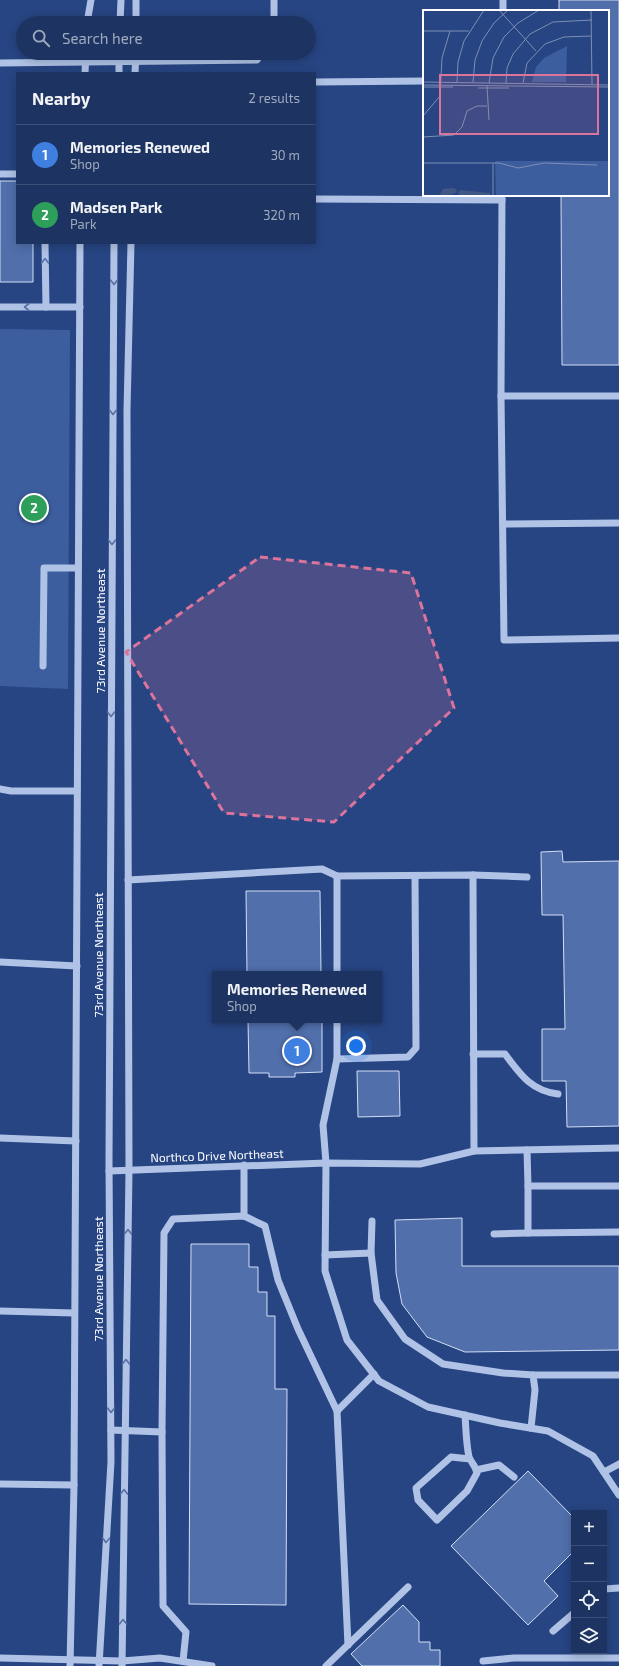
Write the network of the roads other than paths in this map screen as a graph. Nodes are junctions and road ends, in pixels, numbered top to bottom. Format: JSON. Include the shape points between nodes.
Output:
{"nodes":[{"id":1,"x":91,"y":0,"type":"edge"},
{"id":2,"x":121,"y":0,"type":"edge"},
{"id":3,"x":136,"y":0,"type":"edge"},
{"id":4,"x":274,"y":0,"type":"edge"},
{"id":5,"x":88,"y":16,"type":"edge"},
{"id":6,"x":120,"y":16,"type":"edge"},
{"id":7,"x":136,"y":16,"type":"edge"},
{"id":8,"x":274,"y":16,"type":"edge"},
{"id":9,"x":99,"y":60,"type":"edge"},
{"id":10,"x":119,"y":60,"type":"edge"},
{"id":11,"x":136,"y":60,"type":"edge"},
{"id":12,"x":85,"y":62,"type":"junction"},
{"id":13,"x":0,"y":63,"type":"edge"},
{"id":14,"x":85,"y":72,"type":"edge"},
{"id":15,"x":119,"y":72,"type":"edge"},
{"id":16,"x":135,"y":72,"type":"edge"},
{"id":17,"x":423,"y":81,"type":"edge"},
{"id":18,"x":316,"y":82,"type":"edge"},
{"id":19,"x":0,"y":174,"type":"edge"},
{"id":20,"x":16,"y":174,"type":"edge"},
{"id":21,"x":502,"y":198,"type":"edge"},
{"id":22,"x":316,"y":199,"type":"edge"},
{"id":23,"x":45,"y":244,"type":"edge"},
{"id":24,"x":80,"y":244,"type":"edge"},
{"id":25,"x":114,"y":244,"type":"edge"},
{"id":26,"x":132,"y":244,"type":"edge"},
{"id":27,"x":0,"y":307,"type":"edge"},
{"id":28,"x":46,"y":307,"type":"junction"},
{"id":29,"x":80,"y":307,"type":"junction"},
{"id":30,"x":501,"y":396,"type":"junction"},
{"id":31,"x":619,"y":396,"type":"edge"},
{"id":32,"x":619,"y":523,"type":"edge"},
{"id":33,"x":503,"y":524,"type":"junction"},
{"id":34,"x":78,"y":568,"type":"junction"},
{"id":35,"x":619,"y":638,"type":"edge"},
{"id":36,"x":43,"y":666,"type":"dead end"},
{"id":37,"x":0,"y":789,"type":"edge"},
{"id":38,"x":78,"y":791,"type":"junction"},
{"id":39,"x":473,"y":875,"type":"junction"},
{"id":40,"x":337,"y":876,"type":"junction"},
{"id":41,"x":415,"y":876,"type":"junction"},
{"id":42,"x":527,"y":877,"type":"dead end"},
{"id":43,"x":128,"y":880,"type":"junction"},
{"id":44,"x":0,"y":962,"type":"edge"},
{"id":45,"x":77,"y":966,"type":"junction"},
{"id":46,"x":337,"y":971,"type":"edge"},
{"id":47,"x":337,"y":1023,"type":"edge"},
{"id":48,"x":473,"y":1054,"type":"junction"},
{"id":49,"x":337,"y":1059,"type":"junction"},
{"id":50,"x":558,"y":1094,"type":"dead end"},
{"id":51,"x":0,"y":1138,"type":"edge"},
{"id":52,"x":76,"y":1141,"type":"junction"},
{"id":53,"x":619,"y":1148,"type":"edge"},
{"id":54,"x":527,"y":1150,"type":"junction"},
{"id":55,"x":474,"y":1151,"type":"junction"},
{"id":56,"x":326,"y":1163,"type":"junction"},
{"id":57,"x":244,"y":1165,"type":"junction"},
{"id":58,"x":129,"y":1170,"type":"junction"},
{"id":59,"x":109,"y":1171,"type":"junction"},
{"id":60,"x":528,"y":1186,"type":"junction"},
{"id":61,"x":619,"y":1186,"type":"edge"},
{"id":62,"x":244,"y":1216,"type":"junction"},
{"id":63,"x":372,"y":1221,"type":"dead end"},
{"id":64,"x":619,"y":1232,"type":"edge"},
{"id":65,"x":528,"y":1233,"type":"junction"},
{"id":66,"x":494,"y":1234,"type":"dead end"},
{"id":67,"x":371,"y":1253,"type":"junction"},
{"id":68,"x":325,"y":1254,"type":"junction"},
{"id":69,"x":0,"y":1311,"type":"edge"},
{"id":70,"x":74,"y":1313,"type":"junction"},
{"id":71,"x":374,"y":1374,"type":"junction"},
{"id":72,"x":533,"y":1375,"type":"junction"},
{"id":73,"x":619,"y":1375,"type":"edge"},
{"id":74,"x":337,"y":1411,"type":"junction"},
{"id":75,"x":465,"y":1415,"type":"junction"},
{"id":76,"x":531,"y":1428,"type":"junction"},
{"id":77,"x":111,"y":1430,"type":"junction"},
{"id":78,"x":125,"y":1431,"type":"junction"},
{"id":79,"x":162,"y":1432,"type":"junction"},
{"id":80,"x":470,"y":1459,"type":"junction"},
{"id":81,"x":619,"y":1464,"type":"edge"},
{"id":82,"x":476,"y":1470,"type":"junction"},
{"id":83,"x":604,"y":1472,"type":"junction"},
{"id":84,"x":514,"y":1476,"type":"dead end"},
{"id":85,"x":0,"y":1484,"type":"edge"},
{"id":86,"x":74,"y":1485,"type":"junction"},
{"id":87,"x":619,"y":1495,"type":"edge"},
{"id":88,"x":408,"y":1587,"type":"dead end"},
{"id":89,"x":619,"y":1588,"type":"edge"},
{"id":90,"x":607,"y":1589,"type":"edge"},
{"id":91,"x":571,"y":1616,"type":"edge"},
{"id":92,"x":554,"y":1631,"type":"dead end"},
{"id":93,"x":348,"y":1645,"type":"junction"},
{"id":94,"x":0,"y":1658,"type":"edge"},
{"id":95,"x":619,"y":1658,"type":"edge"},
{"id":96,"x":183,"y":1662,"type":"junction"},
{"id":97,"x":483,"y":1662,"type":"dead end"},
{"id":98,"x":70,"y":1663,"type":"edge"},
{"id":99,"x":99,"y":1663,"type":"edge"},
{"id":100,"x":122,"y":1663,"type":"edge"},
{"id":101,"x":212,"y":1666,"type":"edge"},
{"id":102,"x":326,"y":1666,"type":"edge"}],
"edges":[{"from":1,"to":5,"type":"street"},
{"from":2,"to":6,"type":"street"},
{"from":3,"to":7,"type":"street"},
{"from":4,"to":8,"type":"street"},
{"from":9,"to":12,"type":"street"},
{"from":10,"to":15,"type":"street"},
{"from":11,"to":16,"type":"street"},
{"from":12,"to":13,"type":"street"},
{"from":12,"to":14,"type":"street"},
{"from":17,"to":18,"type":"street"},
{"from":19,"to":20,"type":"street"},
{"from":21,"to":22,"type":"street"},
{"from":21,"to":30,"type":"street"},
{"from":28,"to":23,"type":"street","one_way":true},
{"from":24,"to":29,"type":"street","name":"73rd Avenue Northeast"},
{"from":25,"to":59,"type":"street","name":"73rd Avenue Northeast","one_way":true},
{"from":26,"to":43,"type":"street","via":[[128,410]]},
{"from":28,"to":27,"type":"street","one_way":true},
{"from":28,"to":29,"type":"street"},
{"from":29,"to":34,"type":"street","name":"73rd Avenue Northeast"},
{"from":30,"to":31,"type":"street"},
{"from":30,"to":33,"type":"street"},
{"from":32,"to":33,"type":"street"},
{"from":33,"to":35,"type":"street","via":[[504,640]]},
{"from":34,"to":36,"type":"street","via":[[44,568]]},
{"from":34,"to":38,"type":"street","name":"73rd Avenue Northeast"},
{"from":37,"to":38,"type":"street"},
{"from":38,"to":45,"type":"street","name":"73rd Avenue Northeast"},
{"from":39,"to":41,"type":"street"},
{"from":39,"to":42,"type":"street"},
{"from":39,"to":48,"type":"street"},
{"from":40,"to":41,"type":"street"},
{"from":40,"to":43,"type":"street","via":[[322,869]]},
{"from":40,"to":46,"type":"street"},
{"from":41,"to":49,"type":"street","via":[[416,1048],[408,1057]]},
{"from":43,"to":58,"type":"street"},
{"from":44,"to":45,"type":"street"},
{"from":45,"to":52,"type":"street","name":"73rd Avenue Northeast"},
{"from":47,"to":49,"type":"street"},
{"from":48,"to":50,"type":"street","via":[[505,1054],[526,1081],[547,1093]]},
{"from":48,"to":55,"type":"street"},
{"from":49,"to":56,"type":"street","via":[[323,1125]]},
{"from":51,"to":52,"type":"street"},
{"from":52,"to":70,"type":"street","name":"73rd Avenue Northeast"},
{"from":53,"to":54,"type":"street","name":"Northco Drive Northeast"},
{"from":54,"to":55,"type":"street","name":"Northco Drive Northeast"},
{"from":54,"to":60,"type":"street"},
{"from":55,"to":56,"type":"street","name":"Northco Drive Northeast","via":[[420,1164]]},
{"from":56,"to":57,"type":"street","name":"Northco Drive Northeast"},
{"from":56,"to":68,"type":"street"},
{"from":57,"to":58,"type":"street","name":"Northco Drive Northeast"},
{"from":57,"to":62,"type":"street"},
{"from":58,"to":59,"type":"street","name":"Northco Drive Northeast"},
{"from":78,"to":58,"type":"street","one_way":true},
{"from":59,"to":77,"type":"street","name":"73rd Avenue Northeast","one_way":true},
{"from":60,"to":61,"type":"street"},
{"from":60,"to":65,"type":"street"},
{"from":62,"to":74,"type":"street","via":[[265,1226],[278,1280]]},
{"from":62,"to":79,"type":"street","via":[[173,1219],[164,1233]]},
{"from":63,"to":67,"type":"street"},
{"from":64,"to":65,"type":"street"},
{"from":65,"to":66,"type":"street"},
{"from":67,"to":68,"type":"street"},
{"from":67,"to":72,"type":"street","via":[[377,1300],[405,1339],[443,1364],[503,1374]]},
{"from":68,"to":71,"type":"street","via":[[325,1271],[347,1340]]},
{"from":69,"to":70,"type":"street"},
{"from":70,"to":86,"type":"street","name":"73rd Avenue Northeast"},
{"from":71,"to":74,"type":"street"},
{"from":71,"to":75,"type":"street","via":[[379,1381],[428,1407]]},
{"from":72,"to":73,"type":"street"},
{"from":72,"to":76,"type":"street"},
{"from":74,"to":93,"type":"street"},
{"from":75,"to":76,"type":"street"},
{"from":75,"to":80,"type":"street"},
{"from":76,"to":83,"type":"street","via":[[548,1430],[593,1456]]},
{"from":77,"to":78,"type":"street"},
{"from":77,"to":99,"type":"street","name":"73rd Avenue Northeast","one_way":true},
{"from":78,"to":79,"type":"street"},
{"from":100,"to":78,"type":"street","one_way":true},
{"from":79,"to":96,"type":"street","via":[[163,1606],[186,1632]]},
{"from":80,"to":82,"type":"street"},
{"from":80,"to":82,"type":"street","via":[[451,1457],[416,1488],[418,1500],[437,1520],[467,1491],[477,1474]]},
{"from":81,"to":83,"type":"street"},
{"from":82,"to":84,"type":"street","via":[[499,1465]]},
{"from":83,"to":87,"type":"street"},
{"from":85,"to":86,"type":"street"},
{"from":86,"to":98,"type":"street","name":"73rd Avenue Northeast"},
{"from":88,"to":93,"type":"street"},
{"from":89,"to":90,"type":"street"},
{"from":91,"to":92,"type":"street"},
{"from":93,"to":102,"type":"street"},
{"from":94,"to":98,"type":"street"},
{"from":95,"to":97,"type":"street","via":[[514,1658]]},
{"from":96,"to":100,"type":"street","via":[[160,1658]]},
{"from":96,"to":101,"type":"street"},
{"from":98,"to":99,"type":"street"},
{"from":99,"to":100,"type":"street"}]}
